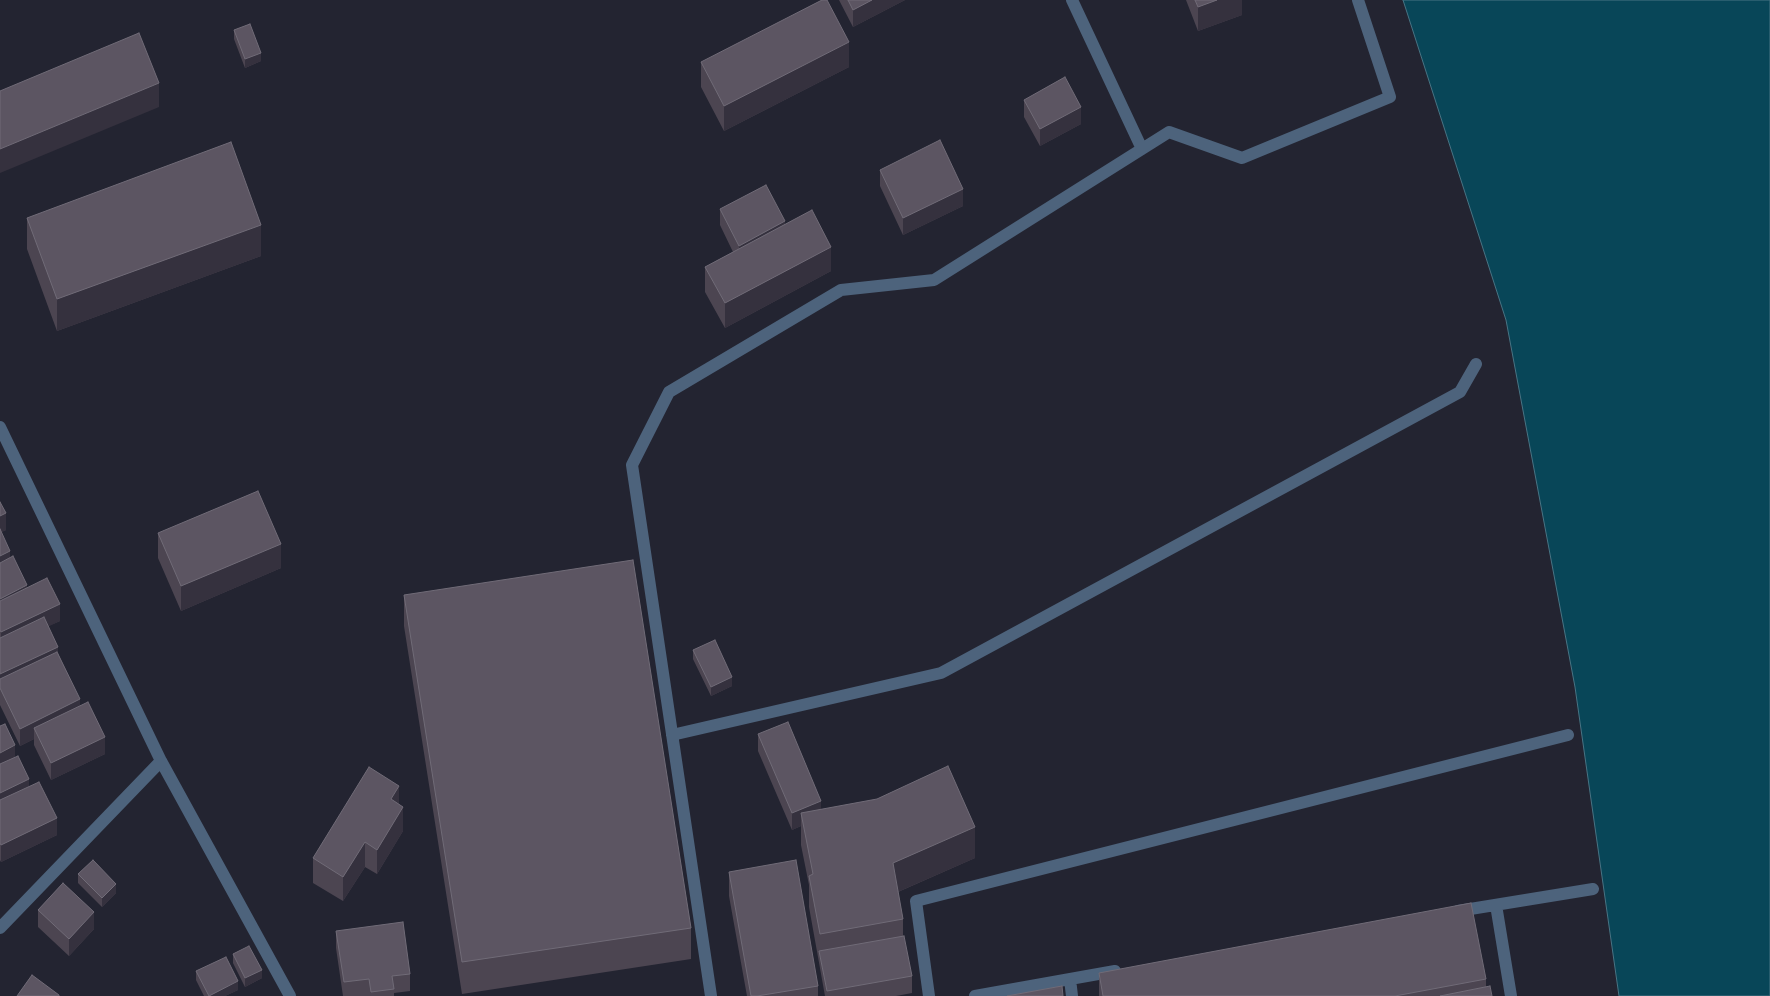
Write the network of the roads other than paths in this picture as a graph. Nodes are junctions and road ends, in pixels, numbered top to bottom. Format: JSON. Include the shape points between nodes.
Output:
{"nodes":[{"id":1,"x":1072,"y":0,"type":"edge"},
{"id":2,"x":1358,"y":0,"type":"edge"},
{"id":3,"x":1142,"y":149,"type":"junction"},
{"id":4,"x":1476,"y":364,"type":"dead end"},
{"id":5,"x":0,"y":427,"type":"edge"},
{"id":6,"x":672,"y":735,"type":"junction"},
{"id":7,"x":1568,"y":735,"type":"dead end"},
{"id":8,"x":160,"y":761,"type":"junction"},
{"id":9,"x":1594,"y":889,"type":"dead end"},
{"id":10,"x":1496,"y":905,"type":"junction"},
{"id":11,"x":1448,"y":913,"type":"edge"},
{"id":12,"x":0,"y":928,"type":"edge"},
{"id":13,"x":1128,"y":969,"type":"edge"},
{"id":14,"x":1070,"y":979,"type":"junction"},
{"id":15,"x":290,"y":996,"type":"edge"},
{"id":16,"x":712,"y":996,"type":"edge"},
{"id":17,"x":929,"y":996,"type":"edge"},
{"id":18,"x":975,"y":996,"type":"edge"},
{"id":19,"x":1072,"y":996,"type":"edge"},
{"id":20,"x":1511,"y":996,"type":"edge"}],
"edges":[{"from":1,"to":3,"type":"street"},
{"from":2,"to":3,"type":"street","via":[[1390,97],[1242,158],[1169,132]]},
{"from":3,"to":6,"type":"street","via":[[934,280],[841,290],[669,392],[632,466]]},
{"from":4,"to":6,"type":"street","via":[[1460,392],[941,674]]},
{"from":5,"to":8,"type":"street"},
{"from":6,"to":16,"type":"street"},
{"from":7,"to":17,"type":"street","via":[[916,901]]},
{"from":8,"to":12,"type":"street"},
{"from":8,"to":15,"type":"street"},
{"from":9,"to":10,"type":"street"},
{"from":10,"to":11,"type":"street"},
{"from":10,"to":20,"type":"street"},
{"from":13,"to":14,"type":"street"},
{"from":14,"to":18,"type":"street"},
{"from":14,"to":19,"type":"street"}]}
